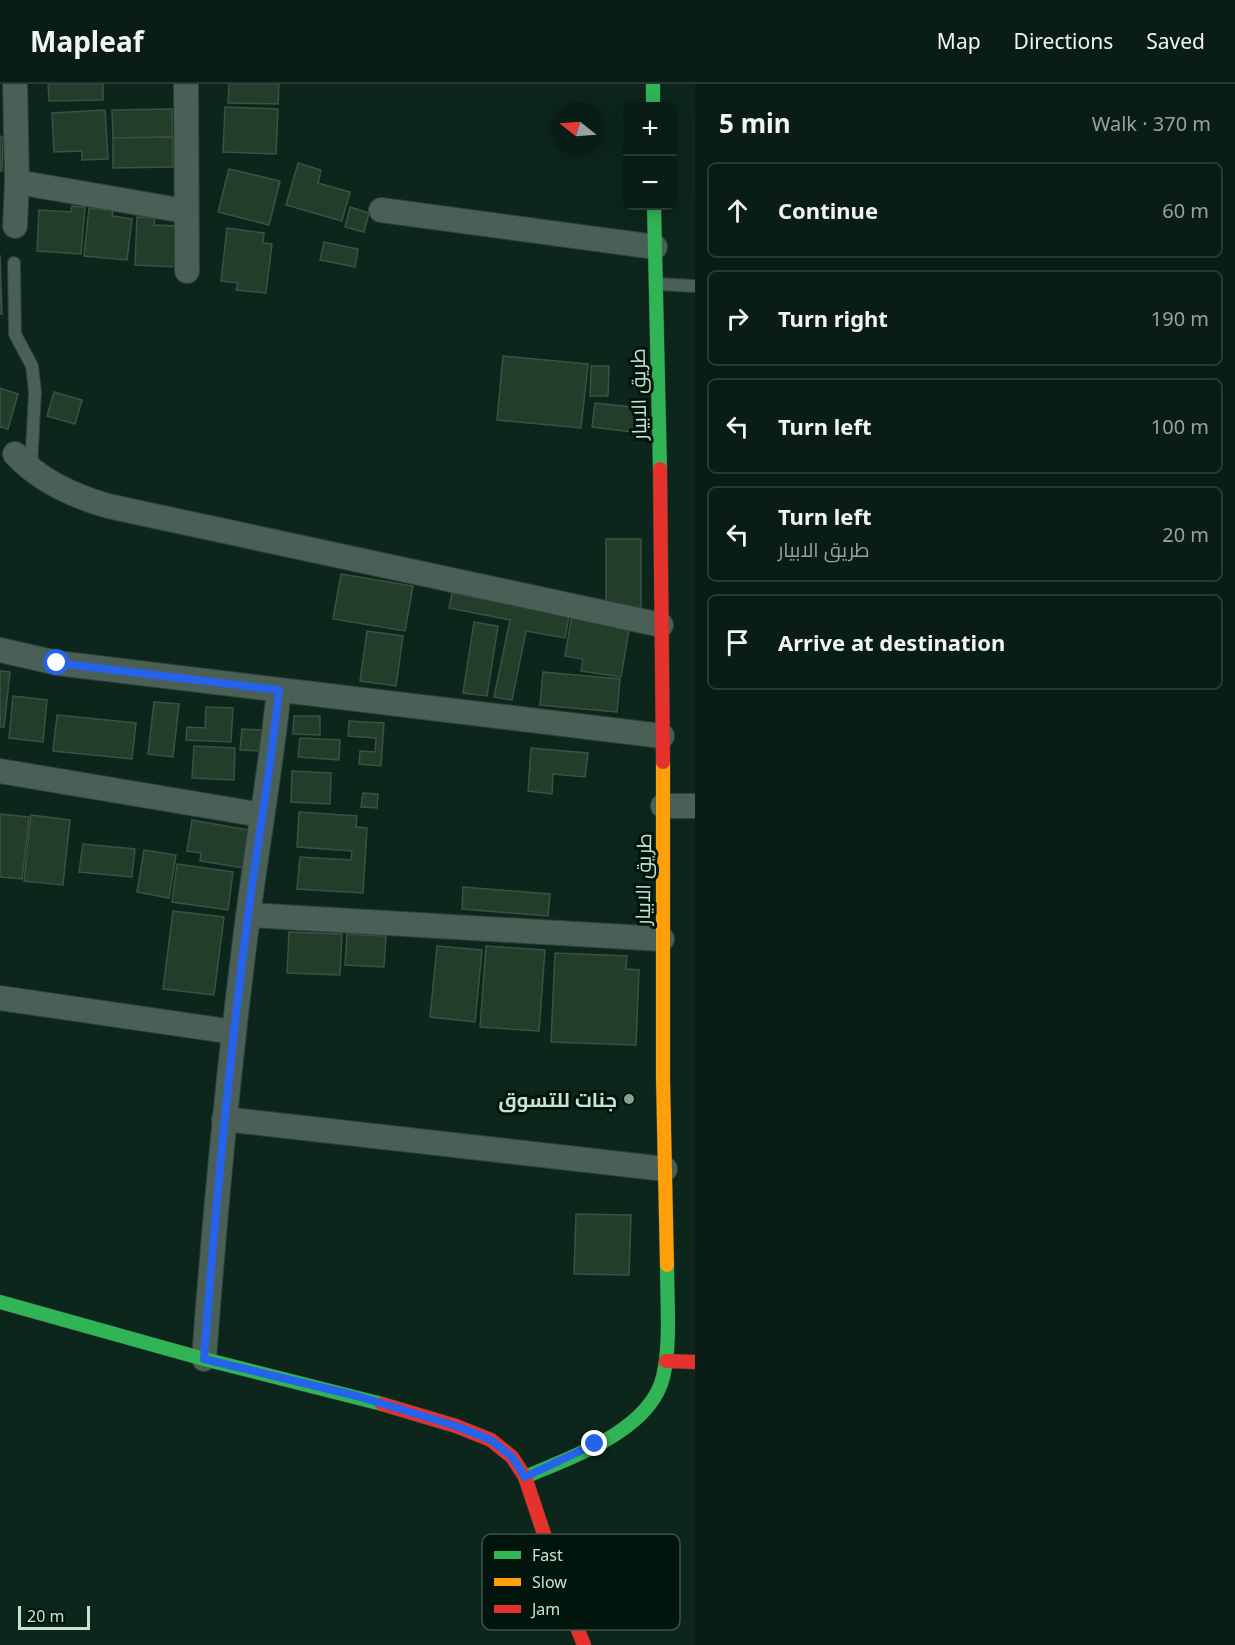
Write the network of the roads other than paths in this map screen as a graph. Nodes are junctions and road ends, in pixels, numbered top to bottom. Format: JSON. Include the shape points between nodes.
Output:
{"nodes":[{"id":1,"x":15,"y":84,"type":"edge"},
{"id":2,"x":186,"y":84,"type":"edge"},
{"id":3,"x":653,"y":84,"type":"edge"},
{"id":4,"x":653,"y":102,"type":"edge"},
{"id":5,"x":17,"y":182,"type":"junction"},
{"id":6,"x":381,"y":210,"type":"dead end"},
{"id":7,"x":654,"y":210,"type":"edge"},
{"id":8,"x":185,"y":211,"type":"junction"},
{"id":9,"x":15,"y":226,"type":"dead end"},
{"id":10,"x":655,"y":247,"type":"junction"},
{"id":11,"x":14,"y":264,"type":"dead end"},
{"id":12,"x":187,"y":271,"type":"dead end"},
{"id":13,"x":656,"y":284,"type":"junction"},
{"id":14,"x":695,"y":286,"type":"edge"},
{"id":15,"x":23,"y":461,"type":"joint"},
{"id":16,"x":661,"y":625,"type":"junction"},
{"id":17,"x":0,"y":650,"type":"edge"},
{"id":18,"x":279,"y":690,"type":"junction"},
{"id":19,"x":662,"y":736,"type":"junction"},
{"id":20,"x":0,"y":771,"type":"edge"},
{"id":21,"x":663,"y":806,"type":"junction"},
{"id":22,"x":695,"y":806,"type":"edge"},
{"id":23,"x":262,"y":815,"type":"junction"},
{"id":24,"x":248,"y":915,"type":"junction"},
{"id":25,"x":662,"y":939,"type":"junction"},
{"id":26,"x":0,"y":998,"type":"edge"},
{"id":27,"x":234,"y":1032,"type":"junction"},
{"id":28,"x":224,"y":1119,"type":"junction"},
{"id":29,"x":664,"y":1168,"type":"junction"},
{"id":30,"x":0,"y":1302,"type":"edge"},
{"id":31,"x":204,"y":1359,"type":"junction"},
{"id":32,"x":666,"y":1361,"type":"junction"},
{"id":33,"x":695,"y":1362,"type":"edge"},
{"id":34,"x":525,"y":1477,"type":"junction"},
{"id":35,"x":544,"y":1534,"type":"edge"},
{"id":36,"x":578,"y":1630,"type":"edge"},
{"id":37,"x":584,"y":1645,"type":"edge"}],
"edges":[{"from":1,"to":5,"type":"street"},
{"from":2,"to":8,"type":"street"},
{"from":3,"to":4,"type":"main road"},
{"from":5,"to":8,"type":"street"},
{"from":5,"to":9,"type":"street"},
{"from":6,"to":10,"type":"street"},
{"from":7,"to":10,"type":"main road","name":"طريق الابيار"},
{"from":8,"to":12,"type":"street"},
{"from":10,"to":13,"type":"main road","name":"طريق الابيار"},
{"from":11,"to":15,"type":"lane","via":[[15,334],[32,366],[35,392]]},
{"from":13,"to":14,"type":"lane"},
{"from":13,"to":16,"type":"main road","name":"طريق الابيار"},
{"from":15,"to":16,"type":"street","via":[[60,488],[108,506]]},
{"from":16,"to":19,"type":"main road","name":"طريق الابيار"},
{"from":17,"to":18,"type":"street","via":[[57,663]]},
{"from":18,"to":19,"type":"street"},
{"from":18,"to":23,"type":"street"},
{"from":19,"to":21,"type":"main road","name":"طريق الابيار"},
{"from":20,"to":23,"type":"street"},
{"from":21,"to":22,"type":"street"},
{"from":21,"to":25,"type":"main road","name":"طريق الابيار"},
{"from":23,"to":24,"type":"street"},
{"from":24,"to":25,"type":"street"},
{"from":24,"to":27,"type":"street"},
{"from":25,"to":29,"type":"main road","name":"طريق الابيار"},
{"from":26,"to":27,"type":"street"},
{"from":27,"to":28,"type":"street"},
{"from":28,"to":29,"type":"street"},
{"from":28,"to":31,"type":"street"},
{"from":29,"to":32,"type":"main road","name":"طريق الابيار","via":[[669,1255]]},
{"from":30,"to":31,"type":"main road"},
{"from":31,"to":34,"type":"main road","via":[[357,1396],[456,1426],[491,1440],[512,1457]]},
{"from":32,"to":33,"type":"main road"},
{"from":32,"to":34,"type":"main road","name":"طريق الابيار","via":[[651,1402],[631,1423]]},
{"from":34,"to":35,"type":"main road"},
{"from":36,"to":37,"type":"main road"}]}
